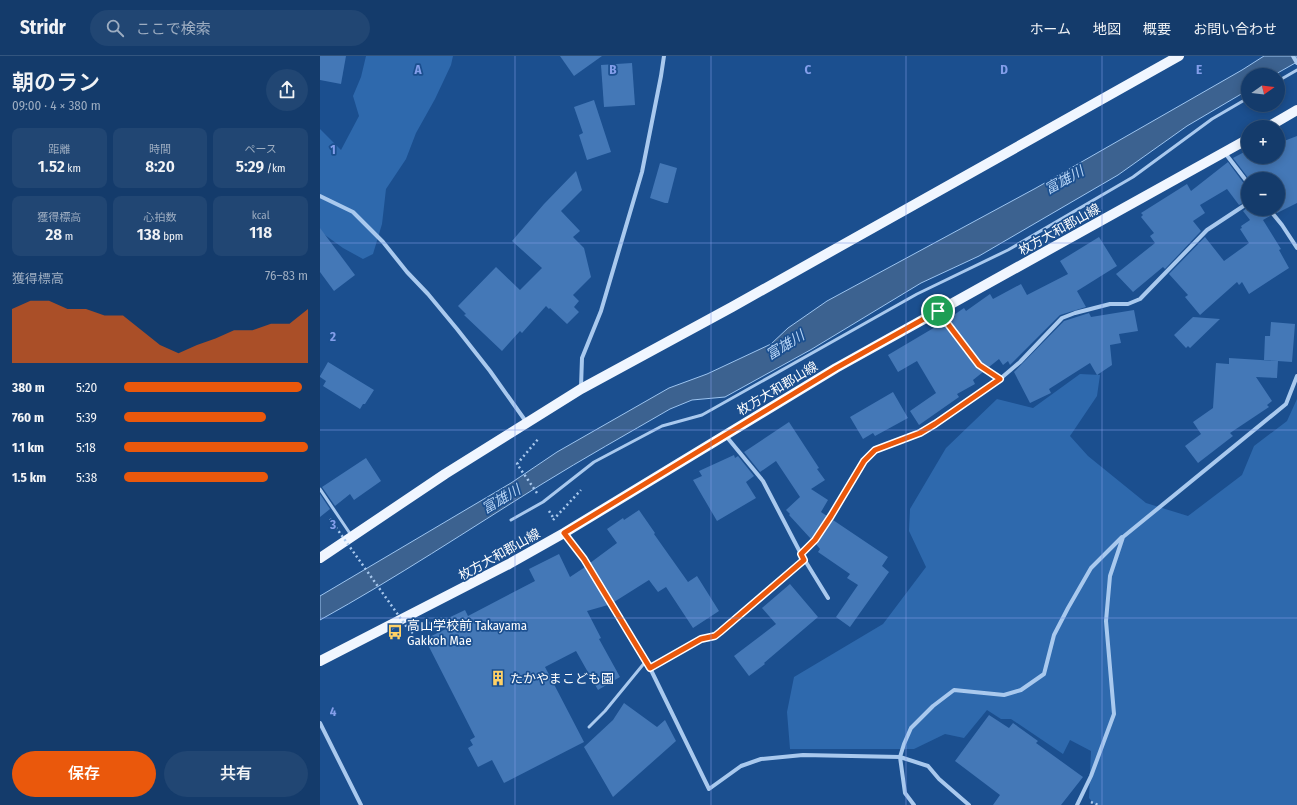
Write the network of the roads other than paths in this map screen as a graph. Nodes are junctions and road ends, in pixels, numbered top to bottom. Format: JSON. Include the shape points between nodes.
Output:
{"nodes":[{"id":1,"x":664,"y":56,"type":"edge"},
{"id":2,"x":1179,"y":56,"type":"edge"},
{"id":3,"x":1293,"y":56,"type":"edge"},
{"id":4,"x":1297,"y":64,"type":"edge"},
{"id":5,"x":1297,"y":70,"type":"edge"},
{"id":6,"x":1285,"y":77,"type":"edge"},
{"id":7,"x":1241,"y":102,"type":"edge"},
{"id":8,"x":1297,"y":110,"type":"edge"},
{"id":9,"x":1280,"y":120,"type":"edge"},
{"id":10,"x":1241,"y":143,"type":"edge"},
{"id":11,"x":1225,"y":152,"type":"junction"},
{"id":12,"x":1241,"y":174,"type":"edge"},
{"id":13,"x":320,"y":196,"type":"edge"},
{"id":14,"x":1241,"y":208,"type":"edge"},
{"id":15,"x":1275,"y":216,"type":"edge"},
{"id":16,"x":1297,"y":248,"type":"edge"},
{"id":17,"x":938,"y":311,"type":"junction"},
{"id":18,"x":1297,"y":376,"type":"edge"},
{"id":19,"x":1000,"y":379,"type":"junction"},
{"id":20,"x":581,"y":389,"type":"junction"},
{"id":21,"x":527,"y":423,"type":"junction"},
{"id":22,"x":726,"y":435,"type":"junction"},
{"id":23,"x":320,"y":489,"type":"edge"},
{"id":24,"x":510,"y":520,"type":"dead end"},
{"id":25,"x":564,"y":533,"type":"junction"},
{"id":26,"x":352,"y":537,"type":"junction"},
{"id":27,"x":1122,"y":537,"type":"junction"},
{"id":28,"x":801,"y":554,"type":"junction"},
{"id":29,"x":320,"y":558,"type":"edge"},
{"id":30,"x":804,"y":560,"type":"junction"},
{"id":31,"x":828,"y":598,"type":"dead end"},
{"id":32,"x":320,"y":661,"type":"edge"},
{"id":33,"x":646,"y":661,"type":"junction"},
{"id":34,"x":650,"y":668,"type":"junction"},
{"id":35,"x":320,"y":723,"type":"edge"},
{"id":36,"x":589,"y":727,"type":"dead end"},
{"id":37,"x":900,"y":757,"type":"junction"},
{"id":38,"x":361,"y":805,"type":"edge"},
{"id":39,"x":914,"y":805,"type":"edge"},
{"id":40,"x":969,"y":805,"type":"edge"},
{"id":41,"x":1078,"y":805,"type":"edge"}],
"edges":[{"from":1,"to":20,"type":"street","via":[[642,172],[601,311],[582,358]]},
{"from":2,"to":20,"type":"main road"},
{"from":3,"to":4,"type":"street"},
{"from":5,"to":6,"type":"lane"},
{"from":7,"to":24,"type":"lane","via":[[1212,119],[1133,177],[1008,250],[917,294],[702,415],[662,426],[600,458],[543,502]]},
{"from":8,"to":9,"type":"main road"},
{"from":10,"to":11,"type":"main road","name":"枚方大和郡山線"},
{"from":11,"to":12,"type":"street"},
{"from":11,"to":17,"type":"main road","name":"枚方大和郡山線"},
{"from":13,"to":21,"type":"street","via":[[353,212],[383,242],[457,329]]},
{"from":14,"to":19,"type":"street","via":[[1207,230],[1140,300],[1128,304],[1110,304],[1062,318]]},
{"from":15,"to":16,"type":"street"},
{"from":17,"to":19,"type":"street","via":[[979,365]]},
{"from":17,"to":22,"type":"main road","name":"枚方大和郡山線","via":[[836,368]]},
{"from":18,"to":27,"type":"street","via":[[1286,404]]},
{"from":19,"to":28,"type":"street","via":[[930,428],[875,450],[864,461],[815,540]]},
{"from":20,"to":21,"type":"main road"},
{"from":21,"to":26,"type":"main road","via":[[445,474]]},
{"from":22,"to":25,"type":"main road","name":"枚方大和郡山線"},
{"from":22,"to":28,"type":"street","via":[[762,481]]},
{"from":23,"to":26,"type":"lane"},
{"from":25,"to":32,"type":"main road","name":"枚方大和郡山線"},
{"from":25,"to":33,"type":"street","via":[[584,559]]},
{"from":26,"to":29,"type":"main road"},
{"from":27,"to":37,"type":"street","via":[[1091,568],[1068,608],[1054,635],[1044,674],[1021,690],[1004,695],[954,690],[911,728]]},
{"from":27,"to":41,"type":"street","via":[[1110,576],[1106,621],[1114,714]]},
{"from":28,"to":30,"type":"street"},
{"from":30,"to":31,"type":"street"},
{"from":30,"to":34,"type":"street","via":[[715,636],[701,639]]},
{"from":33,"to":34,"type":"street"},
{"from":33,"to":36,"type":"lane","via":[[605,712]]},
{"from":34,"to":37,"type":"street","via":[[709,788],[741,766],[761,759],[803,755]]},
{"from":35,"to":38,"type":"street"},
{"from":37,"to":39,"type":"street","via":[[905,793]]},
{"from":37,"to":40,"type":"street","via":[[928,766]]}]}
